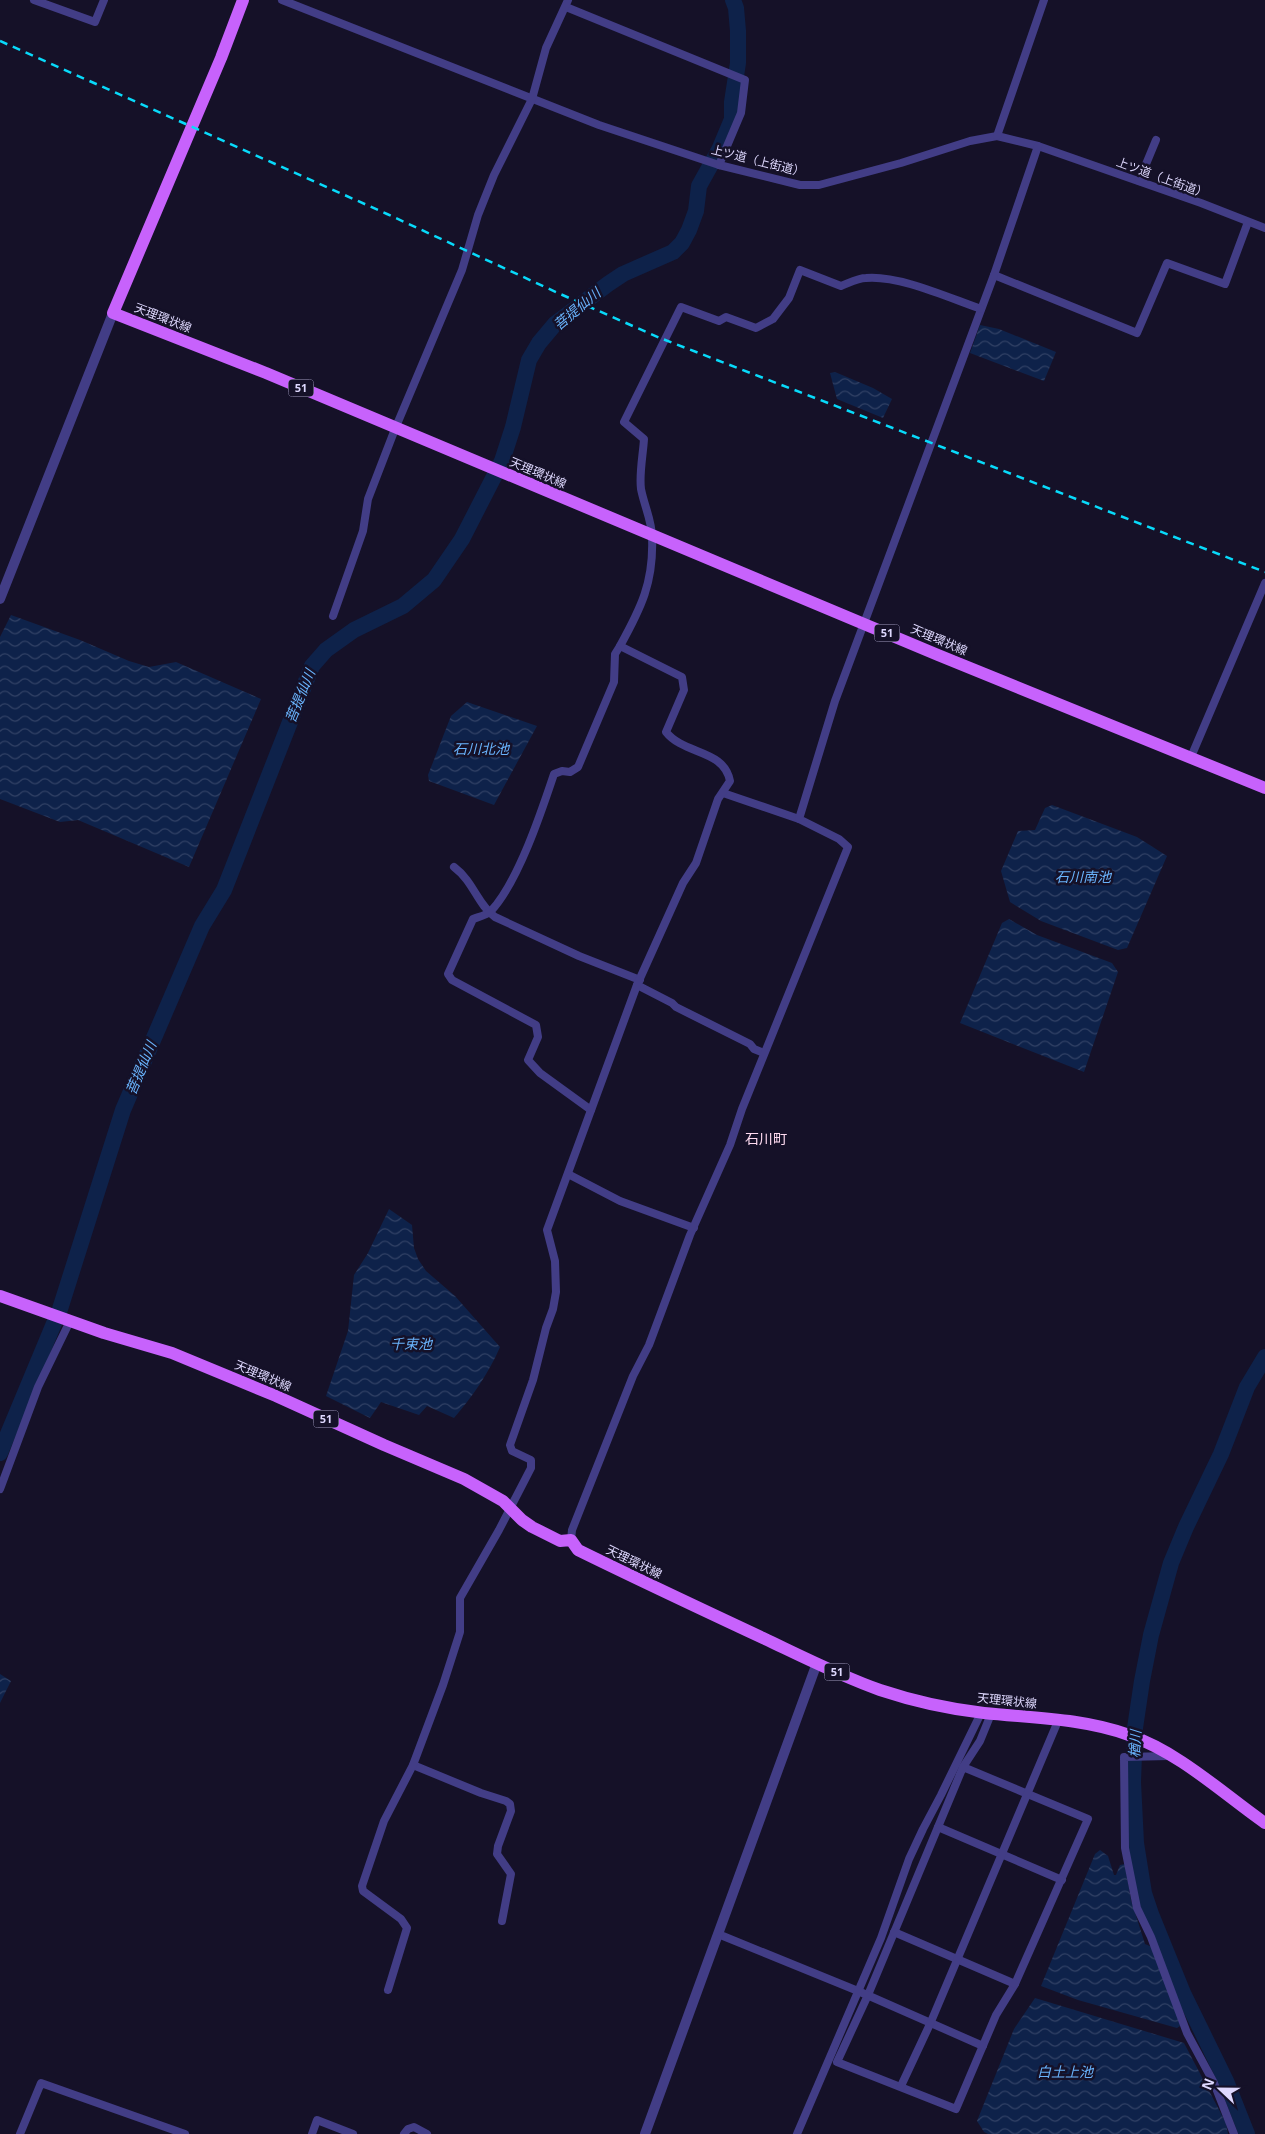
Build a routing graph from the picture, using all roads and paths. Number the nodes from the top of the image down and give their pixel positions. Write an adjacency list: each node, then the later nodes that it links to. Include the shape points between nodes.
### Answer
1 (34, 0): 2 (street, via 95,22)
2 (104, 0)
3 (243, 0): 17 (main road, 天理環状線, via 222,58)
4 (282, 0): 7 (street, 上ツ道（上街道）)
5 (1044, 0): 8 (street)
6 (567, 3): 7 (street, via 546,48); 11 (street, via 746,80 741,113)
7 (532, 99): 11 (street, 上ツ道（上街道）, via 599,126); 18 (street, via 494,175 462,270)
8 (997, 136): 10 (street, 上ツ道（上街道）); 11 (street, 上ツ道（上街道）, via 819,185 800,184)
9 (1156, 140): 12 (street)
10 (1038, 146): 12 (street, 上ツ道（上街道）); 15 (street)
11 (719, 165)
12 (1139, 181): 13 (street, 上ツ道（上街道）)
13 (1248, 222): 14 (street, 上ツ道（上街道）); 15 (street, via 1225,284 1166,263 1137,333)
14 (1265, 228)
15 (994, 274): 16 (street)
16 (981, 309): 19 (street, via 918,287 876,278 864,278 841,286 800,270 789,298 773,319 756,328 726,317 719,321 682,307 624,422 644,439 641,487); 23 (street)
17 (113, 313): 18 (main road, 天理環状線 / 51); 21 (street)
18 (395, 428): 19 (main road, 天理環状線 / 51); 22 (street, via 368,499 363,531)
19 (652, 536): 23 (main road, 天理環状線 / 51); 24 (street, via 652,567 646,593)
20 (1265, 583): 25 (street)
21 (0, 599)
22 (333, 616)
23 (864, 623): 25 (main road, 天理環状線 / 51); 28 (street, via 835,701)
24 (620, 646): 27 (street, via 682,677 684,690 666,732 673,741 724,766 730,781); 30 (street, via 616,654 614,682 578,766 570,772 554,774 522,856)
25 (1191, 757): 26 (main road, 天理環状線 / 51)
26 (1265, 788)
27 (723, 793): 28 (street); 31 (street, via 718,799 696,864 683,884)
28 (799, 819): 32 (street, via 848,847)
29 (454, 867): 30 (street, via 465,875)
30 (490, 913): 31 (street); 33 (street, via 473,919 448,974 452,980 536,1025 538,1037 528,1060 540,1073)
31 (639, 983): 32 (street, via 676,1007); 33 (street)
32 (764, 1053): 35 (street, via 730,1145)
33 (591, 1110): 34 (street)
34 (568, 1174): 35 (street, via 620,1201); 39 (street, via 546,1230 555,1261 554,1309 510,1445 512,1451 530,1460 531,1468)
35 (694, 1228): 40 (street, via 579,1512)
36 (0, 1296): 37 (main road, 天理環状線 / 51)
37 (69, 1321): 38 (street, via 38,1387); 39 (main road, 天理環状線 / 51, via 172,1353 276,1396 464,1479 503,1501)
38 (0, 1489)
39 (510, 1509): 40 (main road, 天理環状線 / 51, via 532,1527 560,1541); 45 (street, via 460,1598 460,1632)
40 (571, 1540): 41 (main road, 天理環状線 / 51, via 578,1550)
41 (817, 1663): 42 (main road, 天理環状線 / 51, via 878,1689); 54 (street)
42 (986, 1713): 43 (main road, 天理環状線 / 51); 46 (street, via 980,1741); 58 (street, via 919,1836)
43 (1058, 1721): 44 (main road, 天理環状線 / 51, via 1109,1728 1145,1741); 47 (street)
44 (1172, 1756): 48 (main road, 天理環状線 / 51); 71 (street, via 1124,1758 1125,1848 1137,1908 1187,2033 1214,2084)
45 (413, 1765): 52 (street, via 510,1804 511,1811 497,1854 511,1874); 57 (street, via 384,1821 362,1886 363,1891 401,1919 407,1928)
46 (963, 1767): 47 (street); 49 (street)
47 (1026, 1793): 50 (street); 51 (street, via 1088,1819)
48 (1265, 1823)
49 (938, 1828): 50 (street); 53 (street)
50 (1002, 1854): 51 (street); 55 (street)
51 (1062, 1880): 56 (street)
52 (502, 1921)
53 (894, 1932): 55 (street); 59 (street)
54 (718, 1934): 58 (street); 69 (street)
55 (957, 1958): 56 (street); 60 (street)
56 (1015, 1984): 61 (street, via 996,2015)
57 (388, 1990)
58 (858, 1991): 59 (street); 70 (street)
59 (868, 1995): 60 (street); 62 (street, via 837,2062)
60 (930, 2024): 61 (street); 62 (street)
61 (983, 2046): 62 (street, via 956,2109)
62 (901, 2086)
63 (20, 2134): 64 (street, via 41,2083)
64 (185, 2134)
65 (312, 2134): 66 (street, via 317,2120)
66 (353, 2134)
67 (404, 2134): 68 (street, via 414,2128)
68 (427, 2134)
69 (645, 2134)
70 (797, 2134)
71 (1234, 2134)

